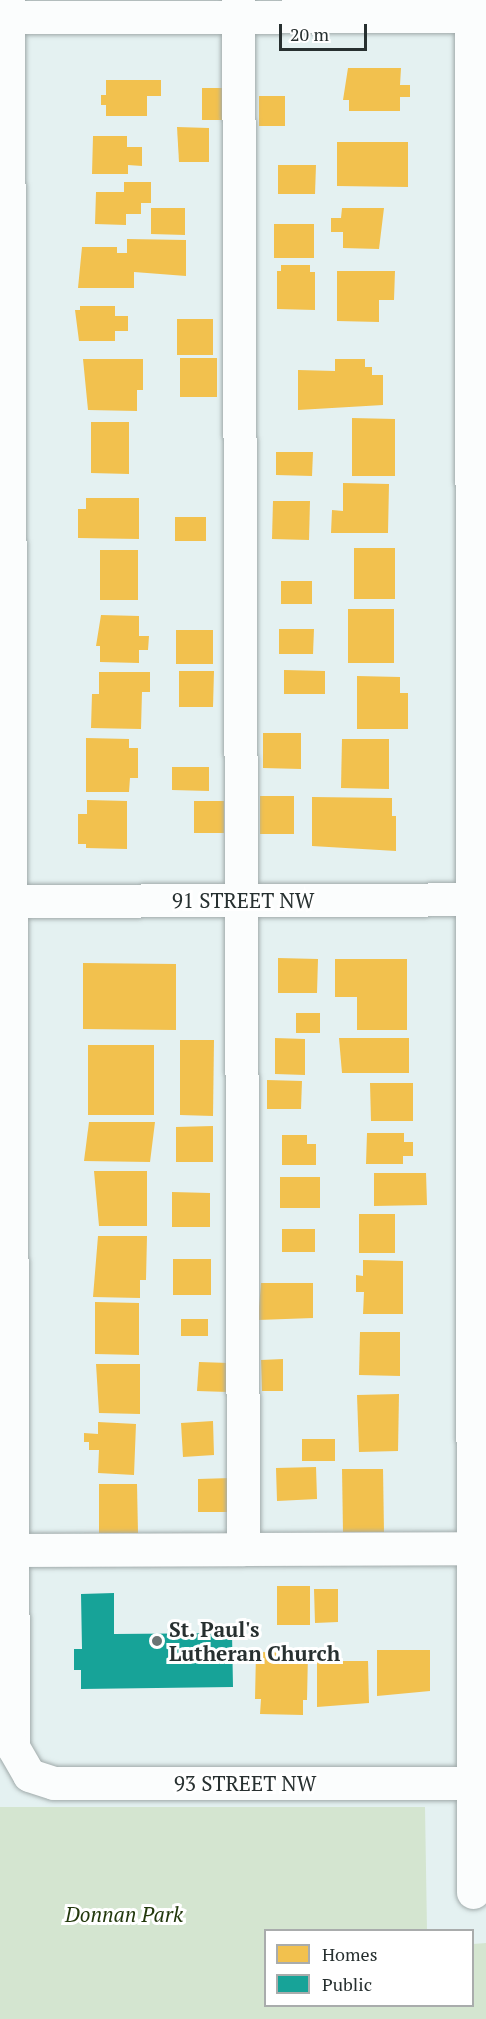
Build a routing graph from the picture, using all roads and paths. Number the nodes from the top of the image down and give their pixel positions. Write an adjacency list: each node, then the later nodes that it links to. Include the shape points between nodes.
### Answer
1 (238, 8): 2 (street); 3 (street); 5 (street)
2 (476, 10): 4 (street)
3 (6, 12): 6 (street)
4 (479, 899): 5 (street, 91 STREET NW); 7 (street)
5 (239, 900): 6 (street, 91 STREET NW); 8 (street)
6 (5, 901): 9 (street)
7 (473, 1548): 8 (street); 10 (street)
8 (243, 1549): 9 (street)
9 (12, 1550): 10 (street, 93 STREET NW, via 12,1736 22,1767 29,1775 54,1783)
10 (473, 1783): 11 (street)
11 (473, 1892)

